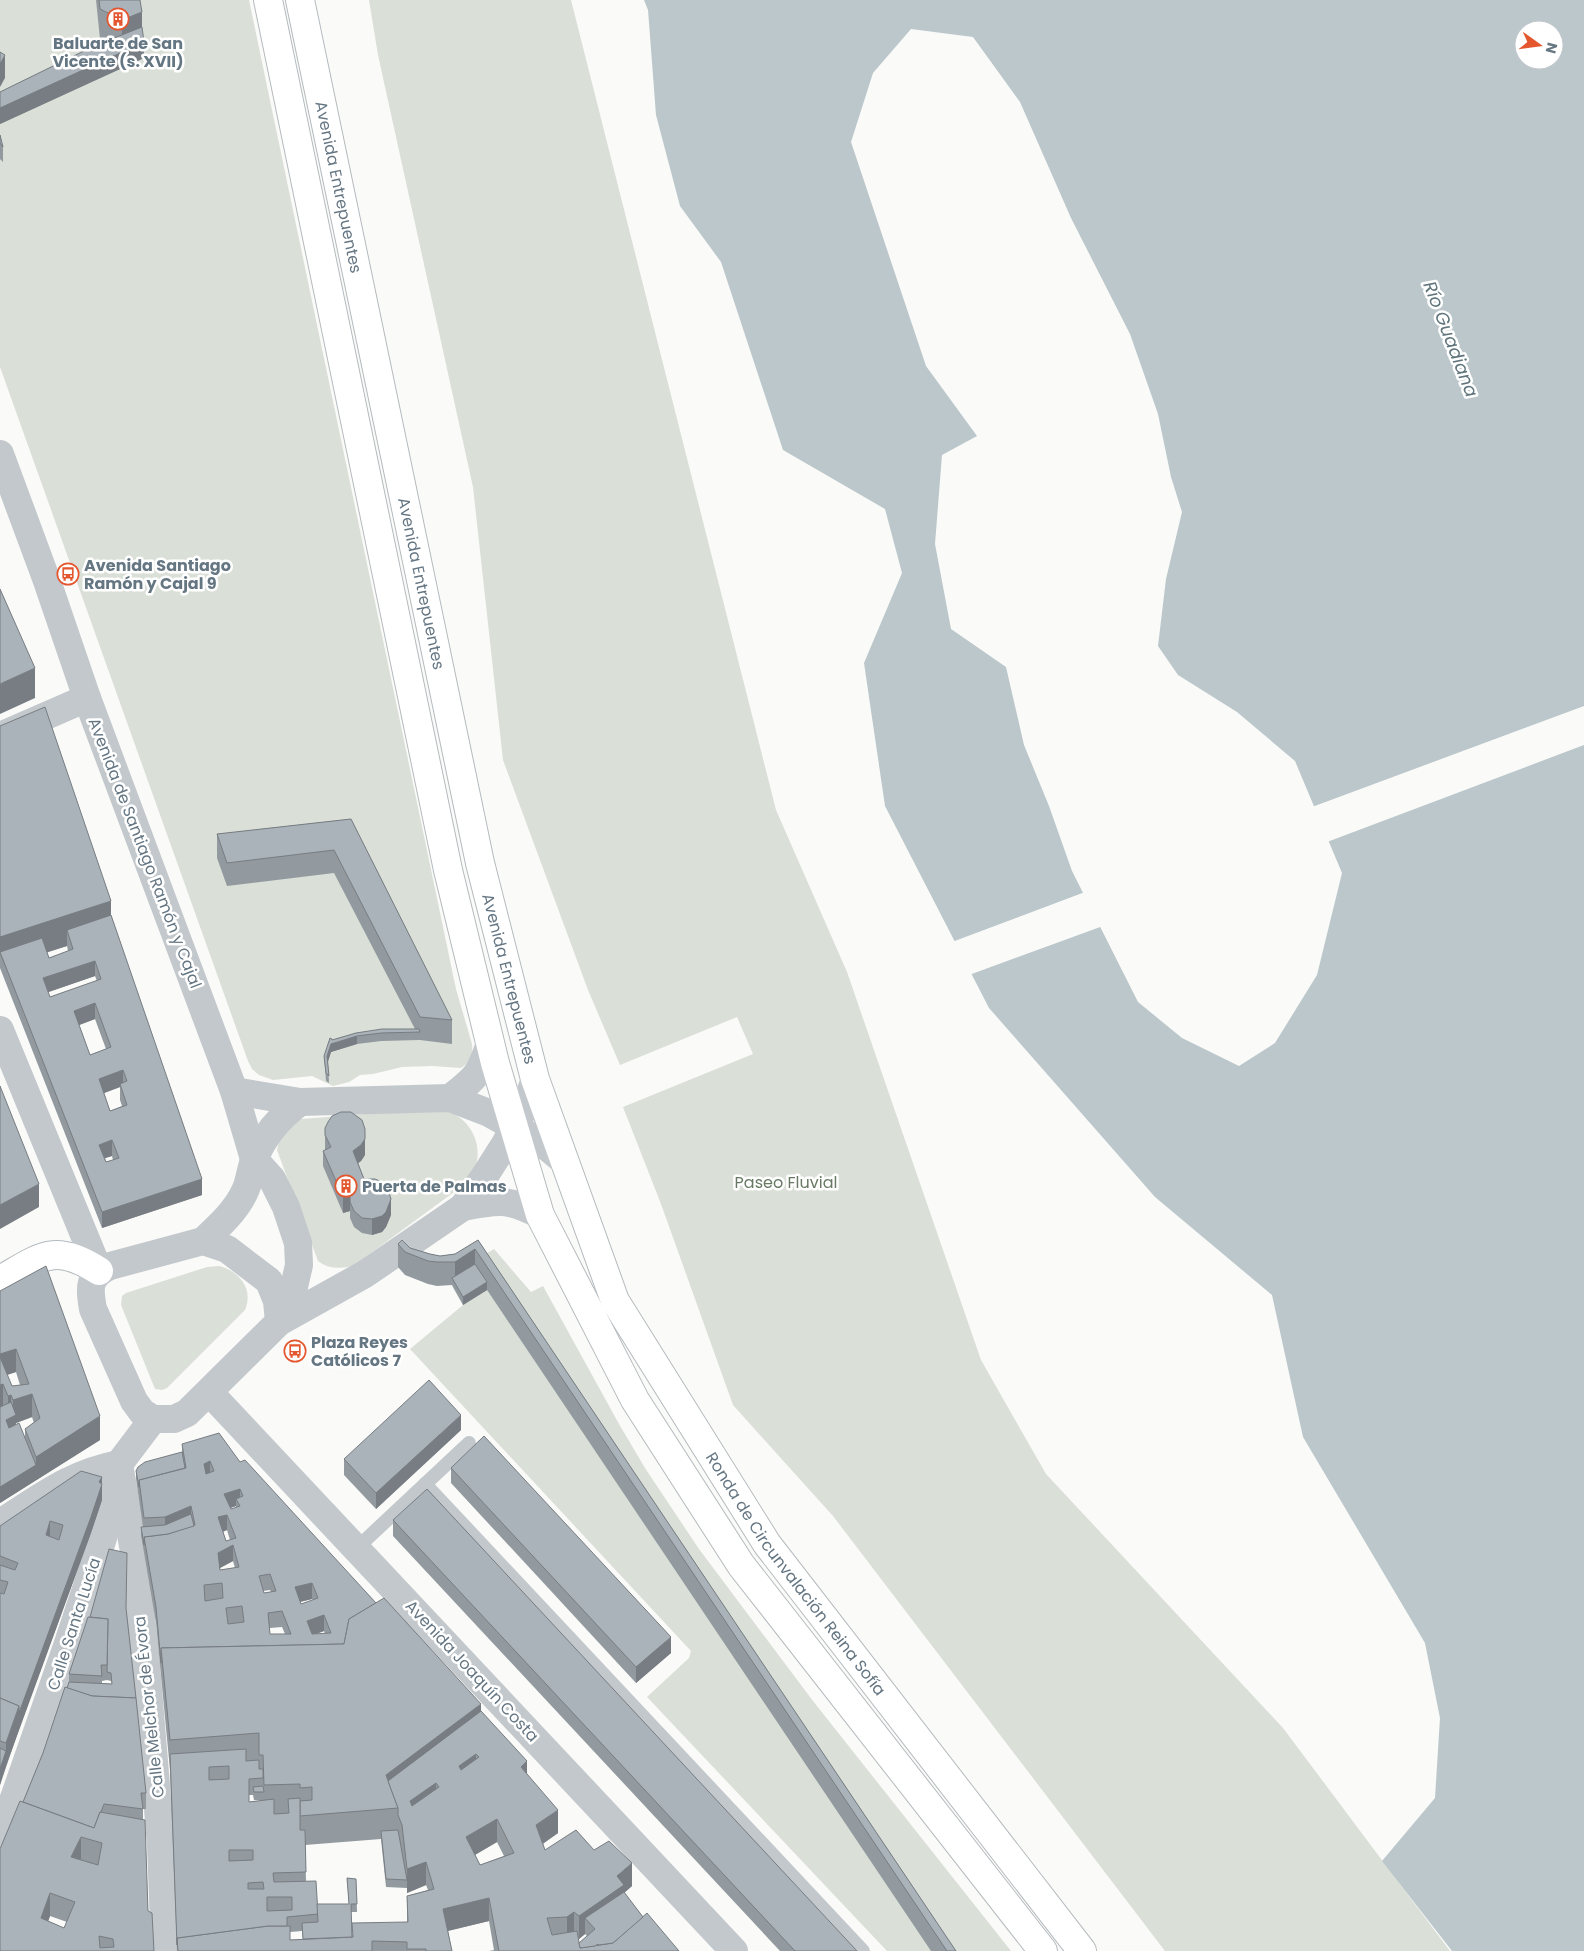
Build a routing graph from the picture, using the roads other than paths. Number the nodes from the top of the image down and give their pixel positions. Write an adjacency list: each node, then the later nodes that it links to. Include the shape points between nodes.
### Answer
1 (268, 0): 7 (main road, Avenida Entrepuentes, via 448,870)
2 (300, 0): 8 (main road, Avenida Entrepuentes, via 480,863)
3 (0, 454): 4 (street, Avenida de Santiago Ramón y Cajal)
4 (87, 698): 5 (street); 9 (street, Avenida de Santiago Ramón y Cajal)
5 (0, 736)
6 (0, 1030): 15 (street)
7 (490, 1043): 10 (street, via 473,1080); 12 (main road, Avenida Entrepuentes)
8 (536, 1079): 12 (street); 14 (main road, Avenida Entrepuentes)
9 (234, 1092): 11 (street); 13 (street, Avenida de Santiago Ramón y Cajal)
10 (450, 1098): 11 (street); 12 (street)
11 (300, 1102): 13 (street, via 278,1121)
12 (514, 1127): 14 (street, via 541,1142); 16 (street); 17 (main road, Ronda de Circunvalación Reina Sofía)
13 (254, 1159): 18 (street, via 245,1192); 22 (street, via 272,1179 298,1243 299,1265 294,1288)
14 (565, 1162): 37 (main road, Ronda de Circunvalación Reina Sofía, via 615,1301 767,1544)
15 (68, 1198): 19 (street, via 70,1217 67,1235 58,1248); 20 (street)
16 (463, 1207): 17 (street, via 492,1201 516,1203); 22 (street, via 365,1274)
17 (540, 1215): 36 (main road, Ronda de Circunvalación Reina Sofía, via 635,1400 741,1564)
18 (203, 1241): 20 (street); 22 (street, via 227,1249 269,1281 277,1301)
19 (42, 1256): 20 (main road, via 74,1258); 21 (main road)
20 (98, 1271): 24 (street, via 90,1295 93,1310 134,1401)
21 (0, 1280)
22 (279, 1322): 23 (street)
23 (209, 1392): 24 (street, via 187,1413 174,1419); 31 (street, Avenida Joaquín Costa)
24 (152, 1419): 26 (street, Calle Santa Lucía)
25 (469, 1443): 27 (lane)
26 (118, 1464): 28 (street, via 70,1478); 29 (street, Calle Santa Lucía, via 112,1504); 30 (street, Calle Melchor de Évora)
27 (425, 1484): 31 (lane); 35 (lane)
28 (0, 1523)
29 (102, 1538): 30 (lane, via 119,1530); 32 (street, Calle Santa Lucía)
30 (131, 1540): 33 (street, Calle Melchor de Évora, via 157,1779)
31 (357, 1548): 34 (street, Avenida Joaquín Costa)
32 (0, 1833)
33 (165, 1951)
34 (734, 1951)
35 (863, 1951)
36 (1043, 1951)
37 (1082, 1951)

